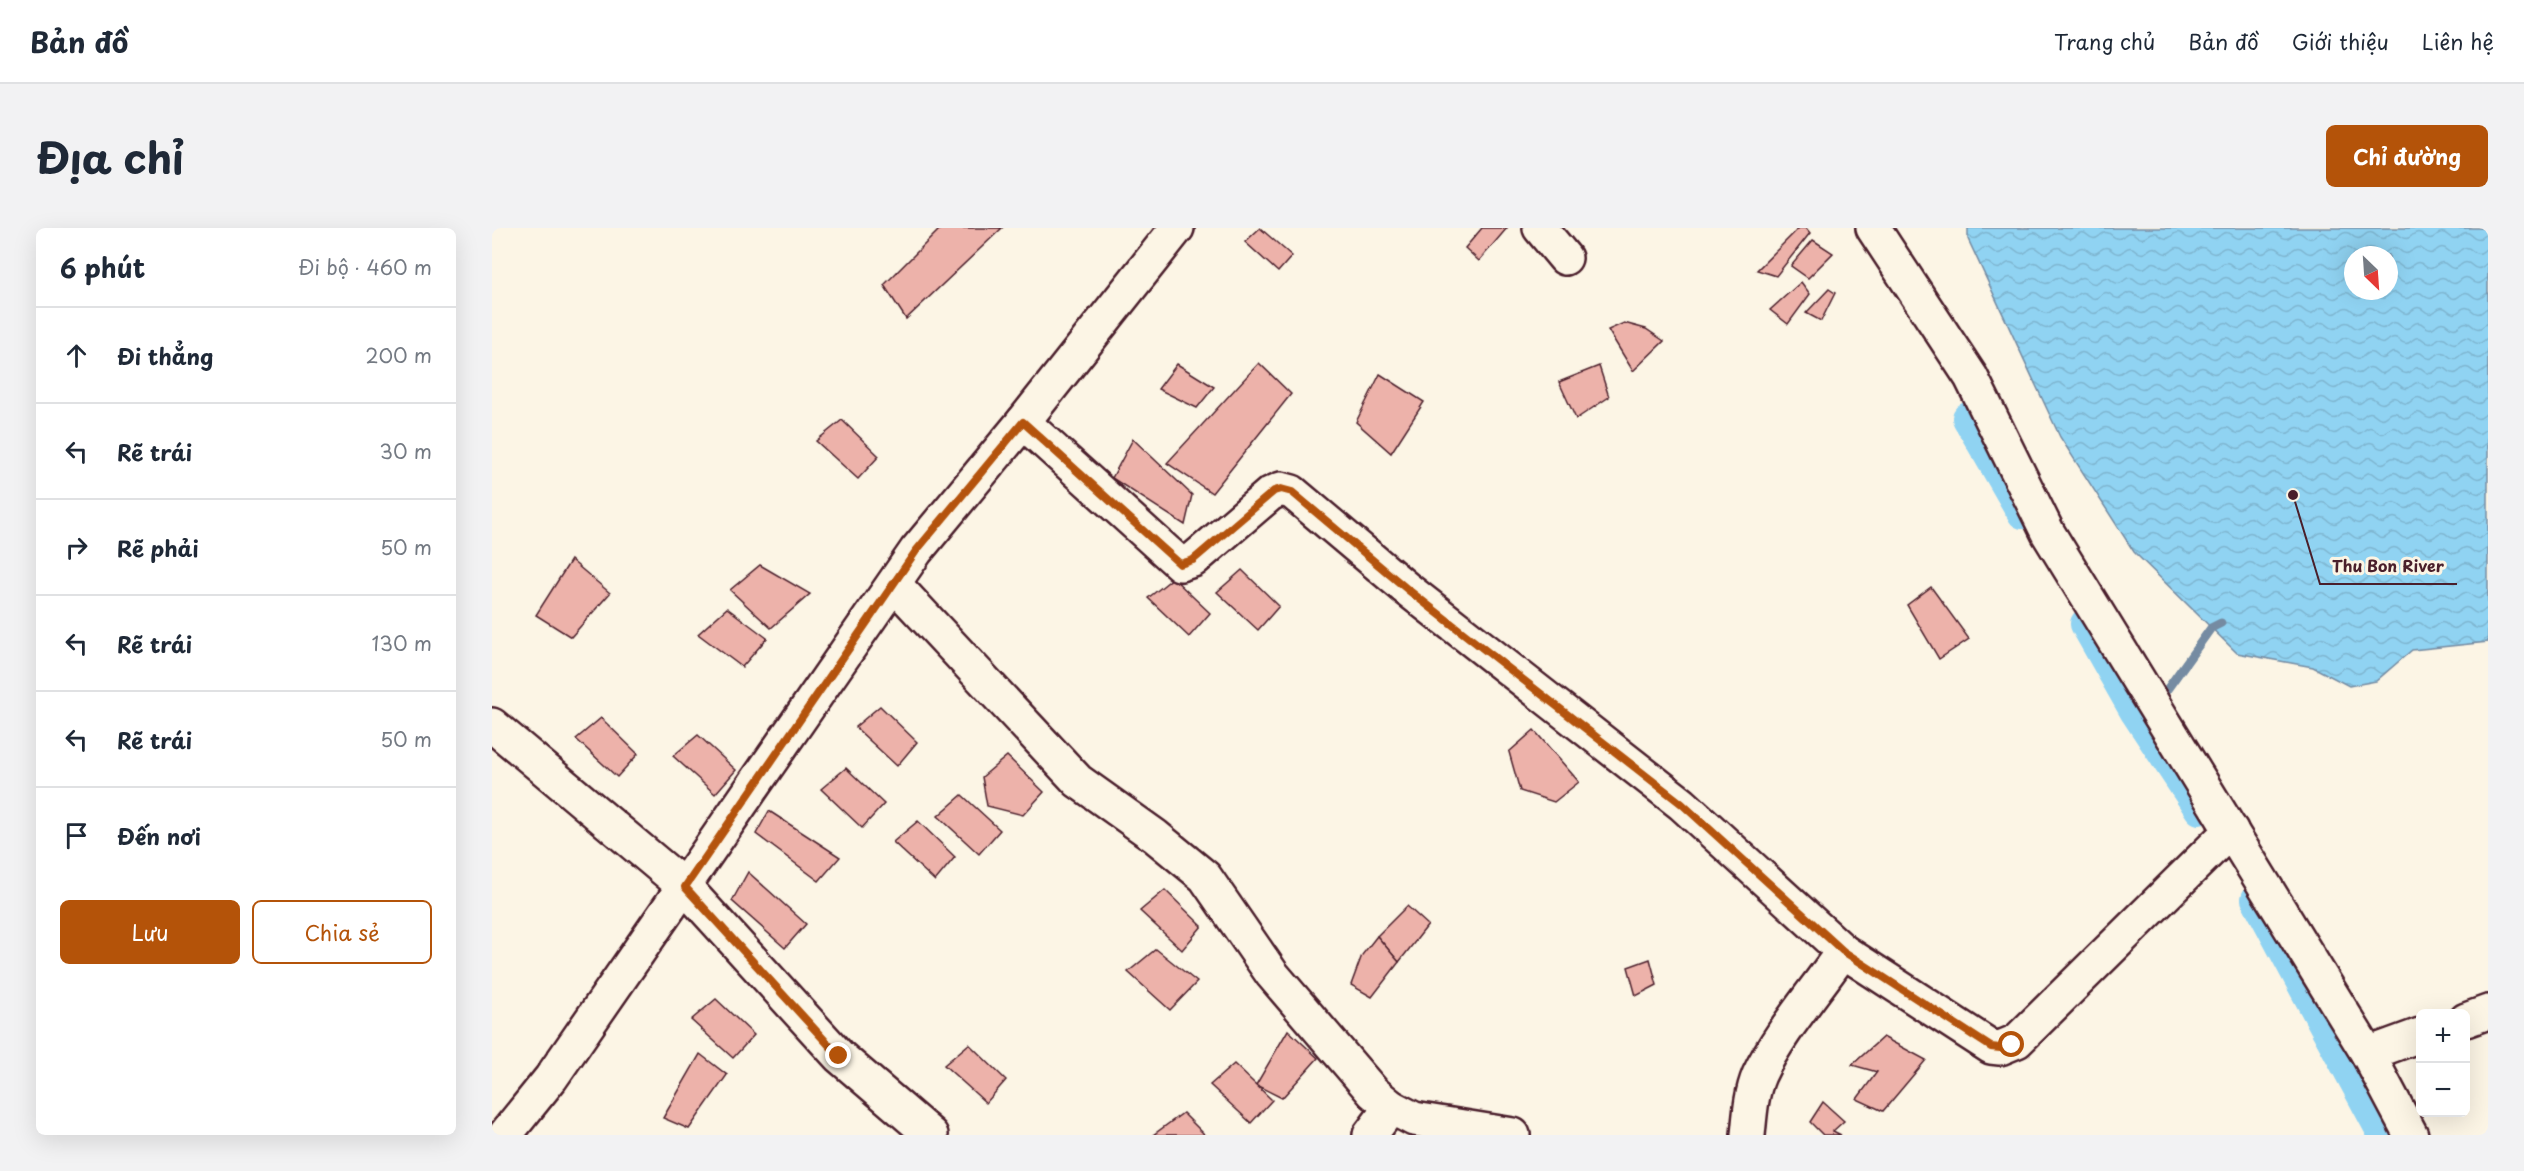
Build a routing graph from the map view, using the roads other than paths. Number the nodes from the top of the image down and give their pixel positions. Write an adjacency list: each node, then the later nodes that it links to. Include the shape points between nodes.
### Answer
1 (1177, 228): 5 (street)
2 (1540, 228): 4 (street)
3 (1873, 228): 8 (street, via 1971,377 2048,533)
4 (1565, 258)
5 (1023, 422): 6 (street, via 916,551); 10 (street, via 1180,564 1193,560 1274,491 1292,492 1407,589 1682,804)
6 (894, 584): 9 (street); 15 (street, via 1077,781 1205,877 1272,974)
7 (492, 724): 9 (street)
8 (2224, 837): 10 (street, via 2007,1047 1991,1047); 14 (street)
9 (685, 887): 16 (street, via 551,1078); 17 (street, via 839,1056)
10 (1843, 951): 20 (street, via 1760,1075)
11 (2488, 1012): 12 (street)
12 (2470, 1019)
13 (2416, 1037): 14 (street)
14 (2368, 1054): 21 (street)
15 (1390, 1107): 18 (street); 19 (street, via 1414,1119)
16 (505, 1135)
17 (931, 1135)
18 (1370, 1135)
19 (1513, 1135)
20 (1748, 1135)
21 (2411, 1135)

